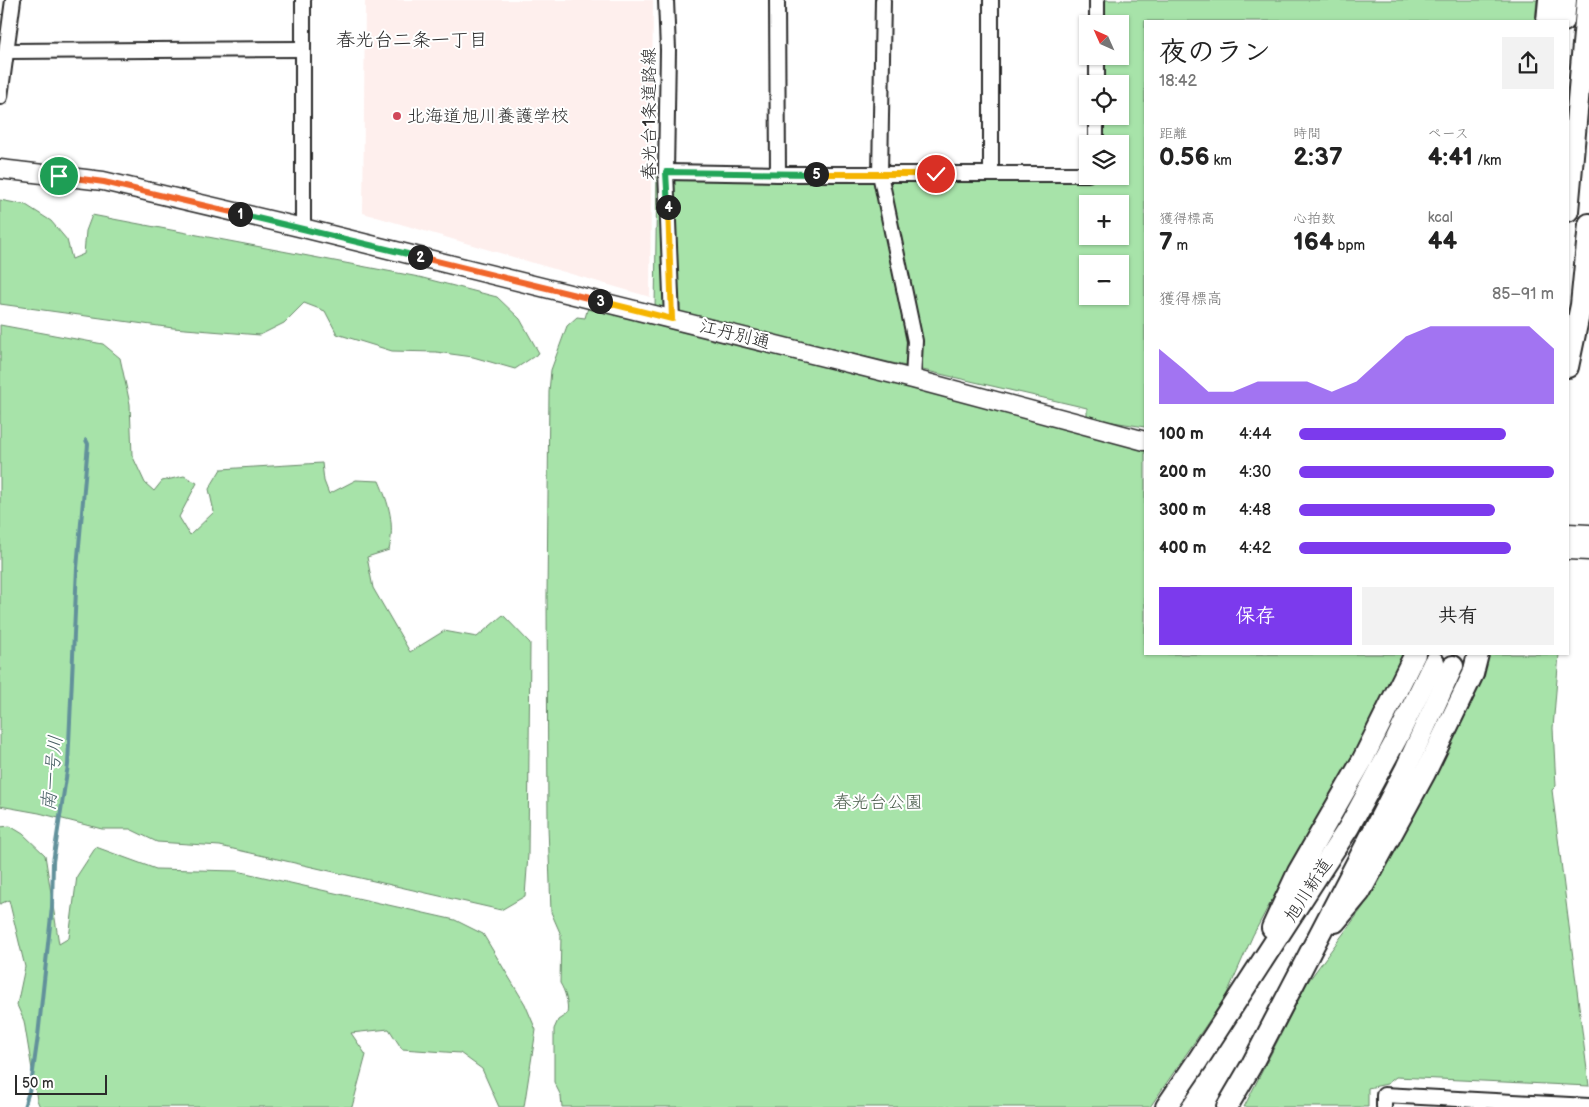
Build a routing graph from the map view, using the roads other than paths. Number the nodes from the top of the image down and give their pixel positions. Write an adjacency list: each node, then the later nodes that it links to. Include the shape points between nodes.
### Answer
1 (13, 0): 14 (street)
2 (303, 0): 15 (street)
3 (666, 0): 19 (street, 春光台1条道路線)
4 (777, 0): 20 (street)
5 (883, 0): 21 (street)
6 (991, 0): 22 (street)
7 (1097, 0): 11 (street)
8 (1549, 0): 12 (highway)
9 (1566, 0): 13 (highway)
10 (1587, 0): 24 (highway)
11 (1097, 15)
12 (1547, 20)
13 (1564, 20)
14 (5, 26): 16 (street)
15 (303, 49): 16 (street); 26 (street)
16 (6, 51): 17 (street)
17 (0, 97)
18 (0, 169): 26 (main road, 江丹別通, via 104,182)
19 (666, 172): 20 (street); 27 (street, 春光台1条道路線)
20 (778, 174): 21 (street)
21 (880, 174): 22 (street); 29 (street, via 915,341)
22 (991, 174): 23 (street)
23 (1079, 174)
24 (1569, 200)
25 (1589, 224): 28 (highway, via 1581,305)
26 (303, 228): 27 (main road, 江丹別通)
27 (672, 319): 29 (main road, 江丹別通)
28 (1569, 362)
29 (913, 379): 30 (main road, 江丹別通)
30 (1144, 441)
31 (1569, 533): 32 (main road)
32 (1589, 534)
33 (1569, 550): 34 (main road)
34 (1589, 551)
35 (1415, 655): 38 (highway, via 1362,761 1298,872)
36 (1478, 655): 37 (highway, via 1472,674 1425,773 1360,892)
37 (1308, 955): 38 (highway, 旭川新道, via 1406,768 1443,664 1396,740 1349,828); 43 (highway, 旭川新道)
38 (1255, 971): 42 (highway, 旭川新道)
39 (1384, 1101): 40 (street)
40 (1562, 1106): 41 (street)
41 (1589, 1106)
42 (1166, 1107)
43 (1228, 1107)

